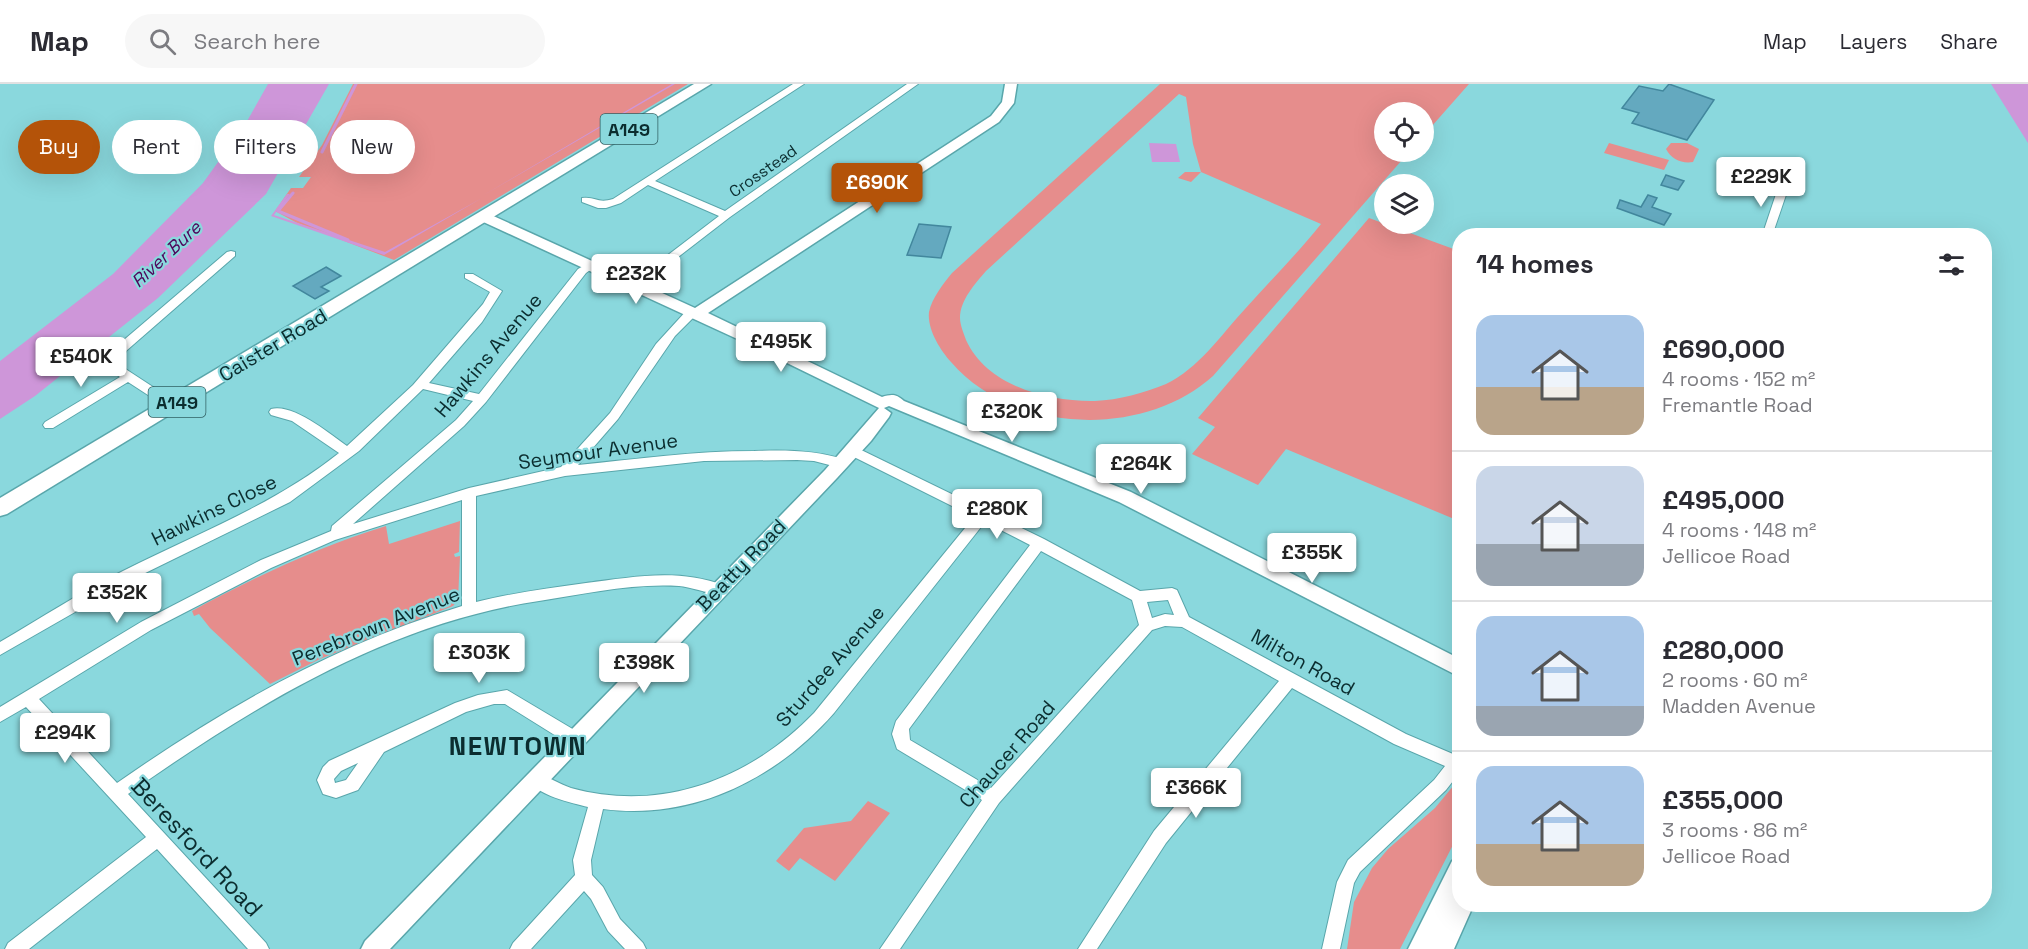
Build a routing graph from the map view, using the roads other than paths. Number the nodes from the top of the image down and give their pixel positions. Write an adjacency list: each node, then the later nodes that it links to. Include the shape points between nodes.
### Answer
1 (704, 84): 9 (main road, A149)
2 (799, 84): 5 (street)
3 (913, 84): 8 (street, Crosstead)
4 (1011, 84): 15 (street, via 1008,103 995,118)
5 (647, 181): 7 (street, via 610,205); 8 (street)
6 (1783, 188): 6 (street, via 1771,169 1773,164 1794,171); 10 (street)
7 (586, 200)
8 (726, 215): 14 (street, Crosstead)
9 (484, 217): 12 (street); 19 (main road, Caister Road / A149)
10 (1770, 228)
11 (231, 260): 16 (street, via 122,348 115,359 116,366)
12 (589, 266): 14 (street); 18 (street, Hawkins Avenue)
13 (469, 276): 17 (street, Hawkins Close, via 496,291)
14 (634, 286): 15 (street)
15 (694, 313): 20 (street); 25 (street, via 684,318 614,415)
16 (129, 377): 19 (street); 22 (street)
17 (422, 385): 18 (street); 23 (street, Hawkins Close)
18 (482, 399): 30 (street, Hawkins Avenue, via 434,448)
19 (172, 405): 27 (main road, Caister Road / A149)
20 (888, 409): 24 (street, Beatty Road); 28 (street)
21 (275, 412): 23 (street, via 296,418)
22 (49, 425)
23 (347, 452): 37 (street, Hawkins Close, via 285,498 126,576)
24 (847, 457): 25 (street, Seymour Avenue, via 704,456); 29 (street, Seymour Avenue); 32 (street, Beatty Road)
25 (565, 471): 26 (street, Seymour Avenue)
26 (469, 493): 30 (street, Seymour Avenue); 34 (street)
27 (0, 508)
28 (1150, 514): 38 (street); 39 (street)
29 (983, 516): 31 (street, Seymour Avenue); 50 (street, Sturdee Avenue, via 812,726 778,756 738,781 694,796 658,804)
30 (330, 536): 41 (street, via 165,615)
31 (1039, 543): 33 (street, Seymour Avenue); 49 (street, via 902,726 900,734 903,744)
32 (718, 589): 34 (street, Perebrown Avenue, via 698,582 630,583 513,599); 43 (street, Beatty Road)
33 (1138, 597): 35 (street, via 1172,594); 36 (street)
34 (469, 610): 48 (street, Perebrown Avenue, via 379,643 279,689 216,725)
35 (1185, 621): 36 (street, via 1165,620); 40 (street, Milton Road)
36 (1147, 626): 49 (street, Chaucer Road)
37 (0, 649)
38 (1452, 665)
39 (1452, 679)
40 (1289, 680): 45 (street, Milton Road); 61 (street, via 1160,837)
41 (27, 698): 42 (street); 48 (street, Beresford Road)
42 (0, 715)
43 (575, 739): 44 (street, via 507,697 497,695 442,715); 47 (street, Beatty Road)
44 (378, 748)
45 (1452, 761)
46 (1452, 771): 62 (street, via 1354,866 1346,882)
47 (537, 780): 50 (street, Sturdee Avenue, via 565,794); 57 (street, Beatty Road)
48 (114, 794): 51 (street, Beresford Road)
49 (993, 798): 60 (street, Chaucer Road)
50 (597, 802): 52 (street, via 582,860)
51 (157, 839): 55 (street); 56 (street, Beresford Road)
52 (584, 878): 58 (street); 59 (street, via 614,925)
53 (1452, 885): 63 (street)
54 (1459, 912): 64 (street)
55 (14, 949)
56 (260, 949)
57 (373, 949)
58 (519, 949)
59 (637, 949)
60 (889, 949)
61 (1087, 949)
62 (1331, 949)
63 (1420, 949)
64 (1441, 949)

